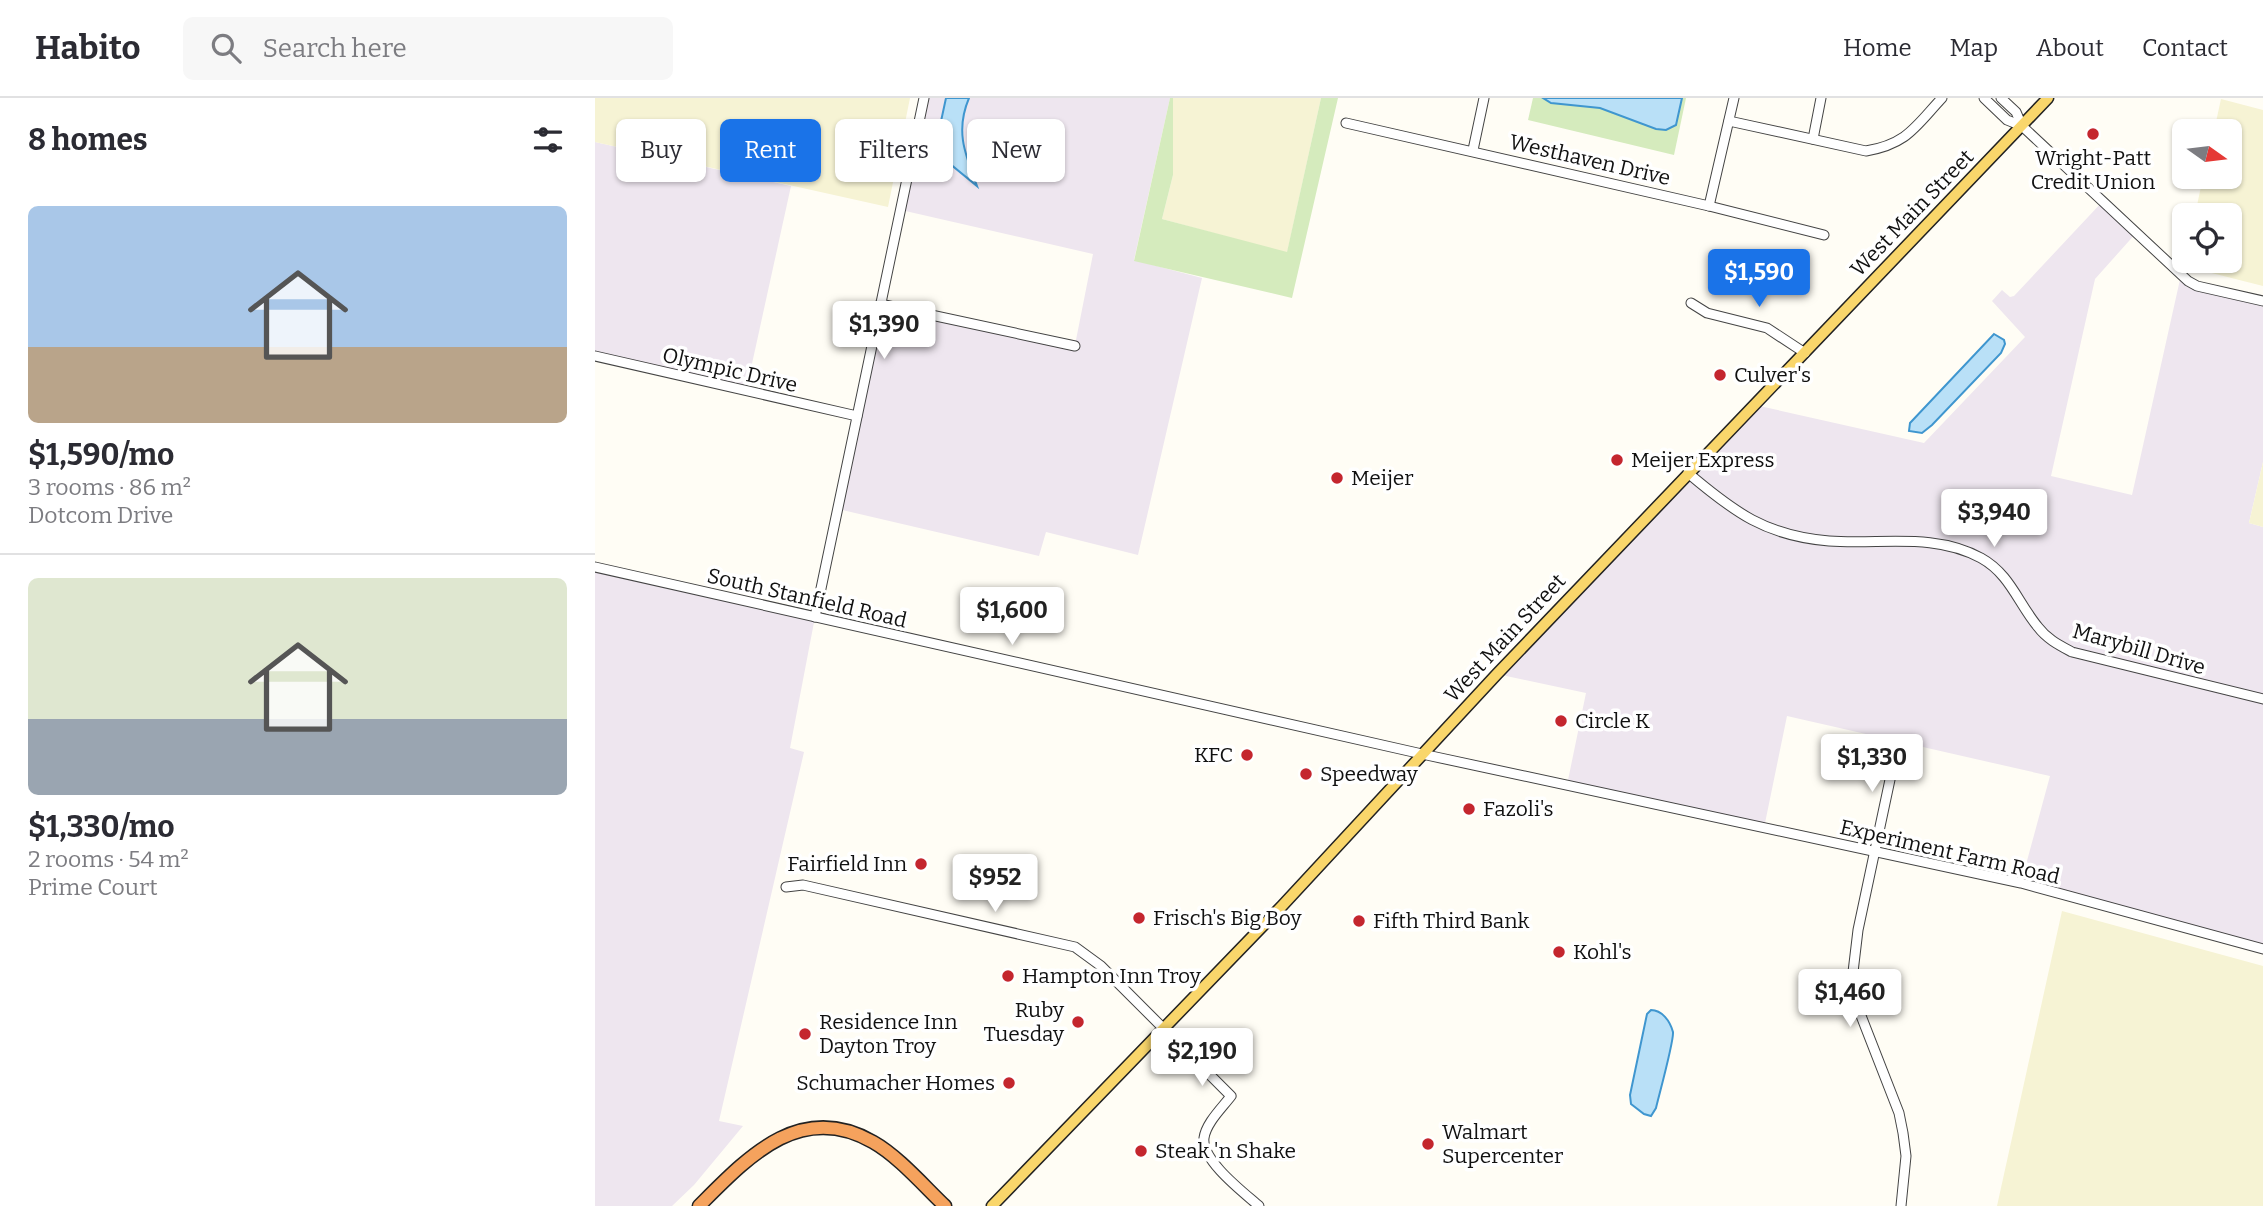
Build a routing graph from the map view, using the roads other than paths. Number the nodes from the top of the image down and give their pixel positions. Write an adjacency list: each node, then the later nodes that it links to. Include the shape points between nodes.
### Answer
1 (925, 98): 18 (street)
2 (1484, 98): 13 (street)
3 (1734, 98): 9 (street)
4 (1821, 98): 12 (street)
5 (1942, 98): 12 (street, via 1905,138 1888,147 1866,150)
6 (1984, 98): 11 (street, via 2007,120)
7 (2001, 98): 11 (street)
8 (2048, 98): 11 (main road, West Main Street)
9 (1729, 121): 12 (street); 14 (street)
10 (1346, 122): 13 (street, Westhaven Drive)
11 (2022, 125): 16 (street, via 2188,281); 20 (main road, West Main Street)
12 (1812, 139)
13 (1473, 150): 14 (street, Westhaven Drive)
14 (1709, 206): 15 (street, Westhaven Drive)
15 (1824, 235)
16 (2263, 301)
17 (1691, 303): 20 (street, via 1707,313 1767,328)
18 (880, 304): 19 (street); 22 (street)
19 (1075, 345)
20 (1805, 354): 23 (main road, West Main Street)
21 (595, 356): 22 (street, Olympic Drive)
22 (857, 416): 25 (street)
23 (1688, 472): 26 (street, Marybill Drive, via 1725,504 1768,528 1830,541 1927,542 1980,557 2012,585 2045,634 2072,652); 28 (main road, West Main Street)
24 (595, 567): 25 (street, South Stanfield Road)
25 (815, 617): 28 (street, South Stanfield Road)
26 (2263, 699)
27 (1898, 742): 29 (street)
28 (1422, 754): 29 (street, Experiment Farm Road); 32 (main road, West Main Street)
29 (1874, 853): 31 (street, Experiment Farm Road, via 2021,883); 37 (street, via 1854,953 1854,978 1858,1008 1899,1113 1906,1166)
30 (786, 887): 32 (street, via 803,885 1075,947 1101,966)
31 (2263, 949)
32 (1164, 1029): 35 (main road, West Main Street); 36 (street, via 1231,1096 1207,1129 1204,1145 1213,1163)
33 (699, 1206): 34 (highway, via 746,1159 768,1144 800,1130 816,1129 854,1133 874,1143)
34 (945, 1206)
35 (992, 1206)
36 (1259, 1206)
37 (1901, 1206)

